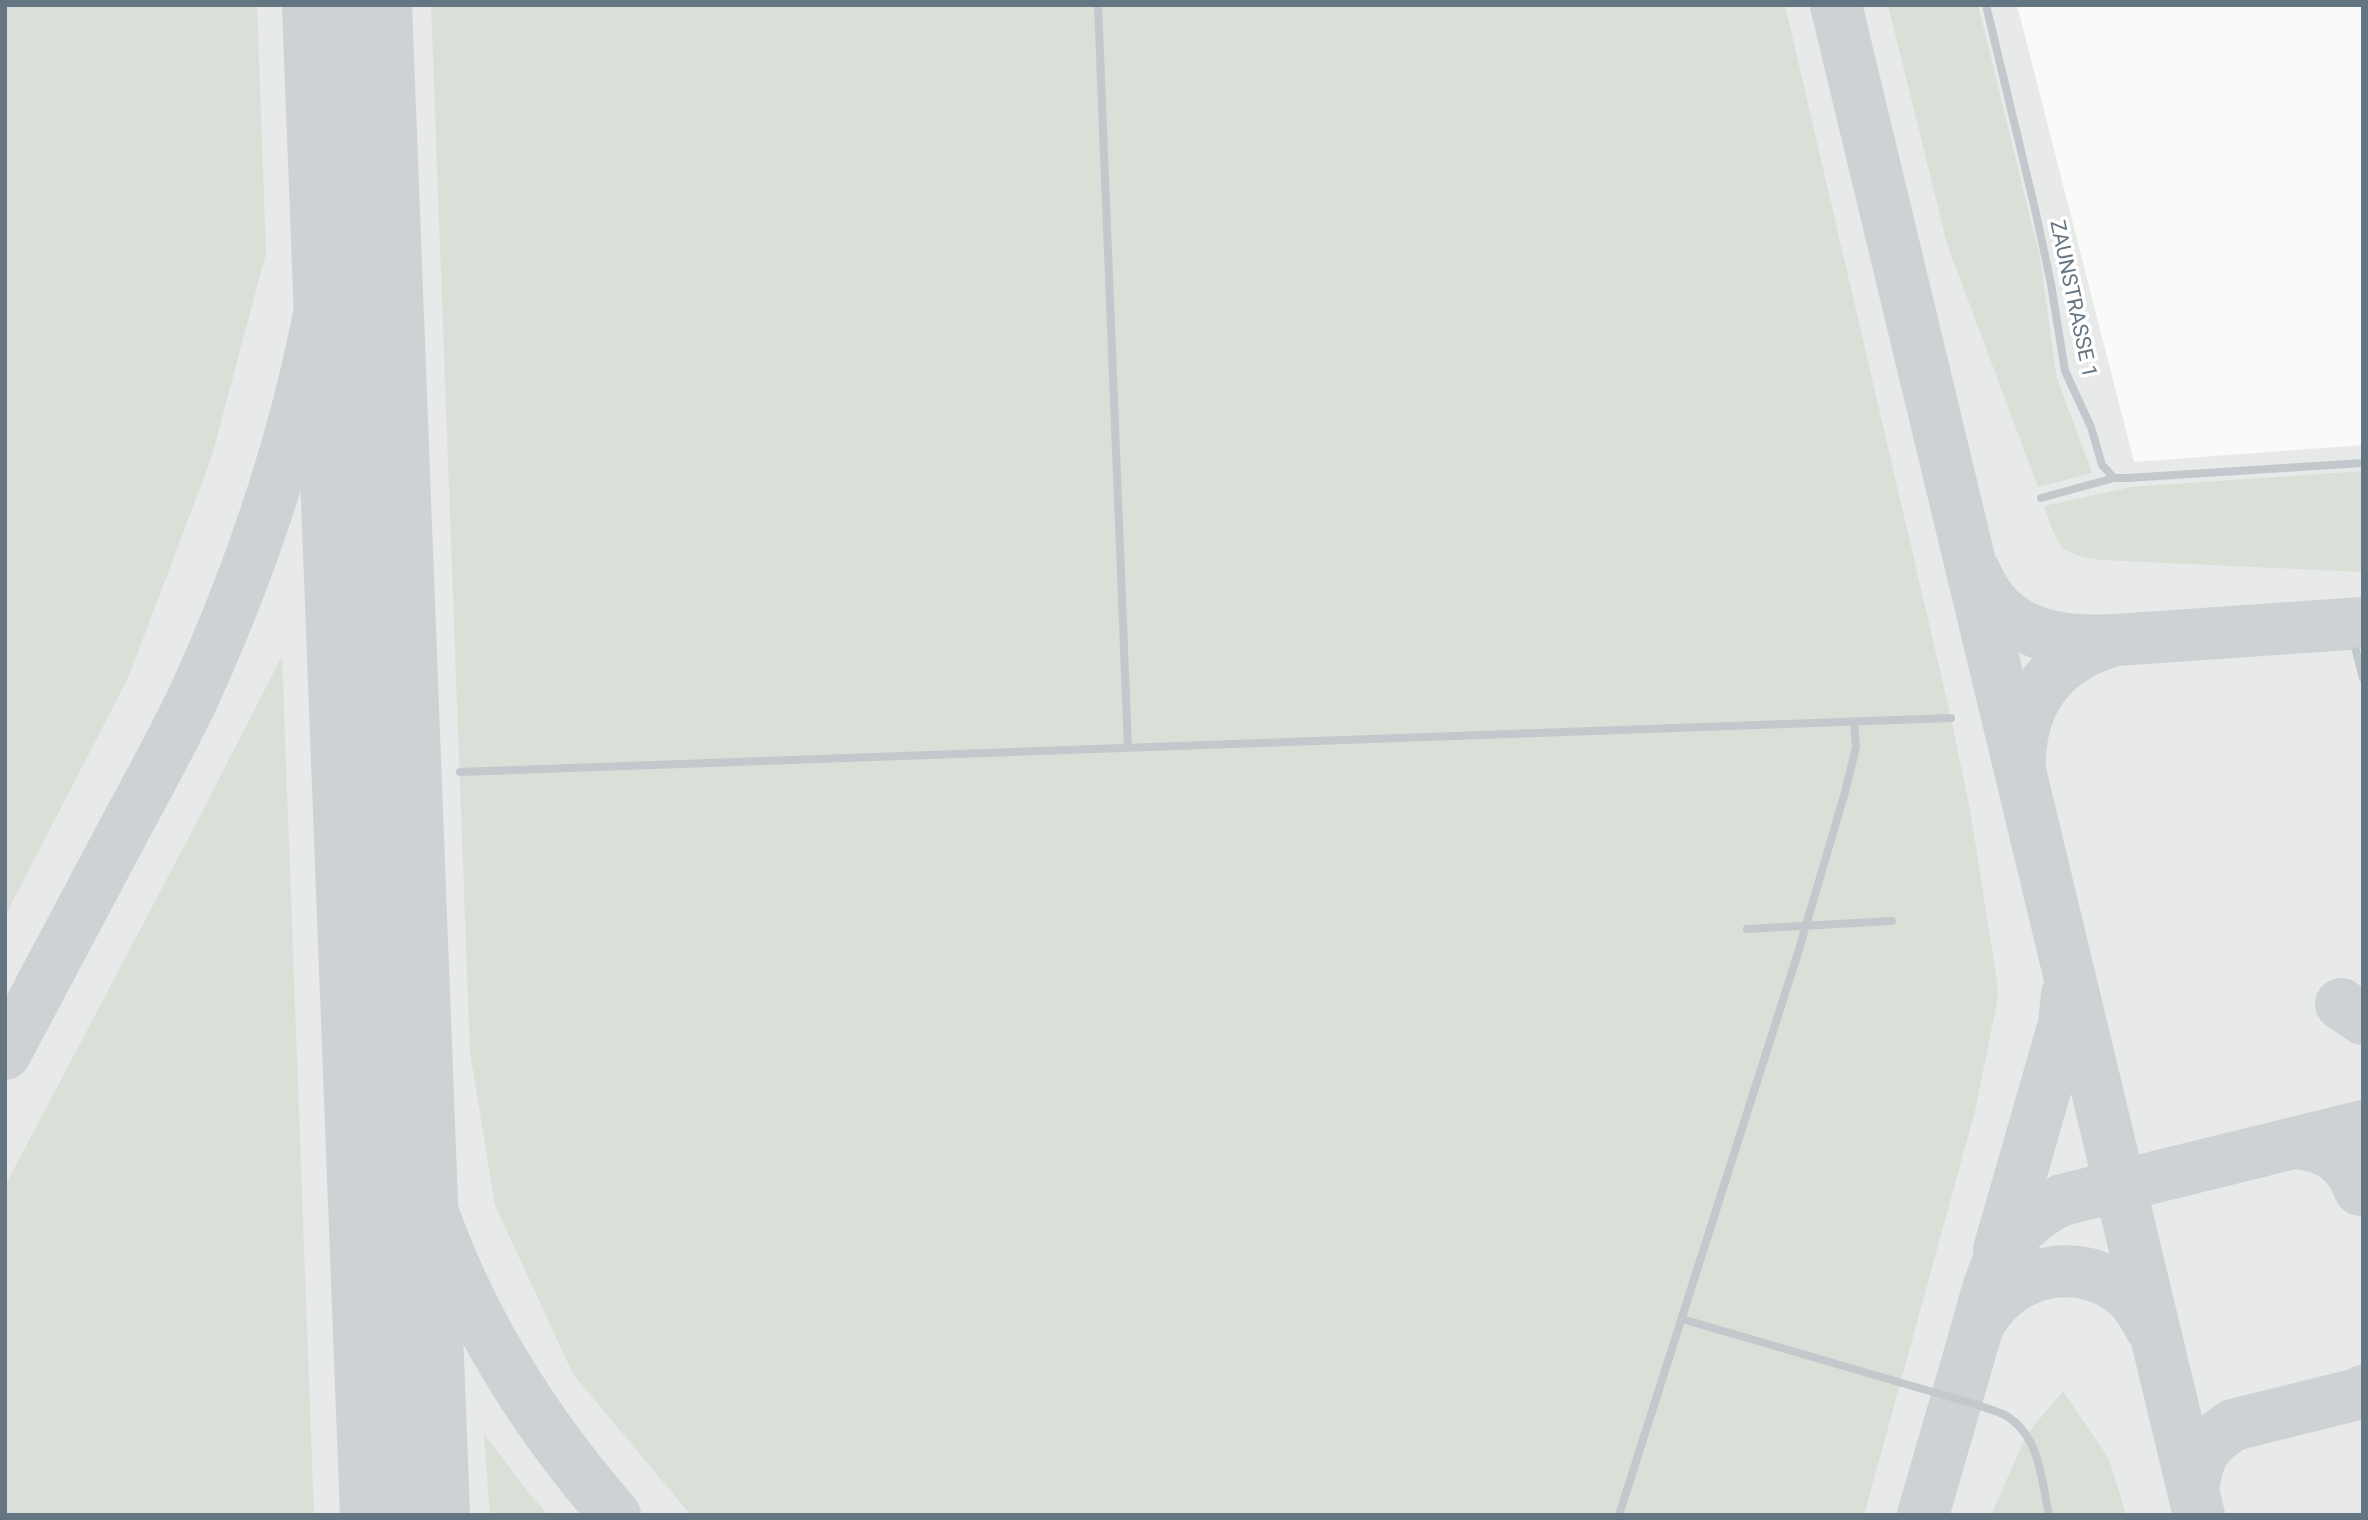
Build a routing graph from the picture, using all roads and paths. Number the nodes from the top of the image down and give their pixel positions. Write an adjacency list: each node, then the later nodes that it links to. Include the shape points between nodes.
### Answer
1 (1098, 5): 10 (lane)
2 (1986, 5): 4 (lane, ZAUNSTRASSE 1, via 2035,209 2065,371 2091,427 2102,465)
3 (2363, 463): 4 (lane)
4 (2114, 478): 5 (lane)
5 (2041, 498)
6 (2356, 651): 7 (lane)
7 (2363, 678)
8 (1951, 718): 9 (lane)
9 (1854, 722): 10 (lane); 13 (lane, via 1856,747)
10 (1128, 747): 11 (lane)
11 (460, 772)
12 (1892, 921): 13 (lane)
13 (1806, 926): 14 (lane); 15 (lane)
14 (1747, 929)
15 (1682, 1319): 16 (lane); 17 (lane, via 2010,1417 2027,1434)
16 (1619, 1515)
17 (2049, 1515)

